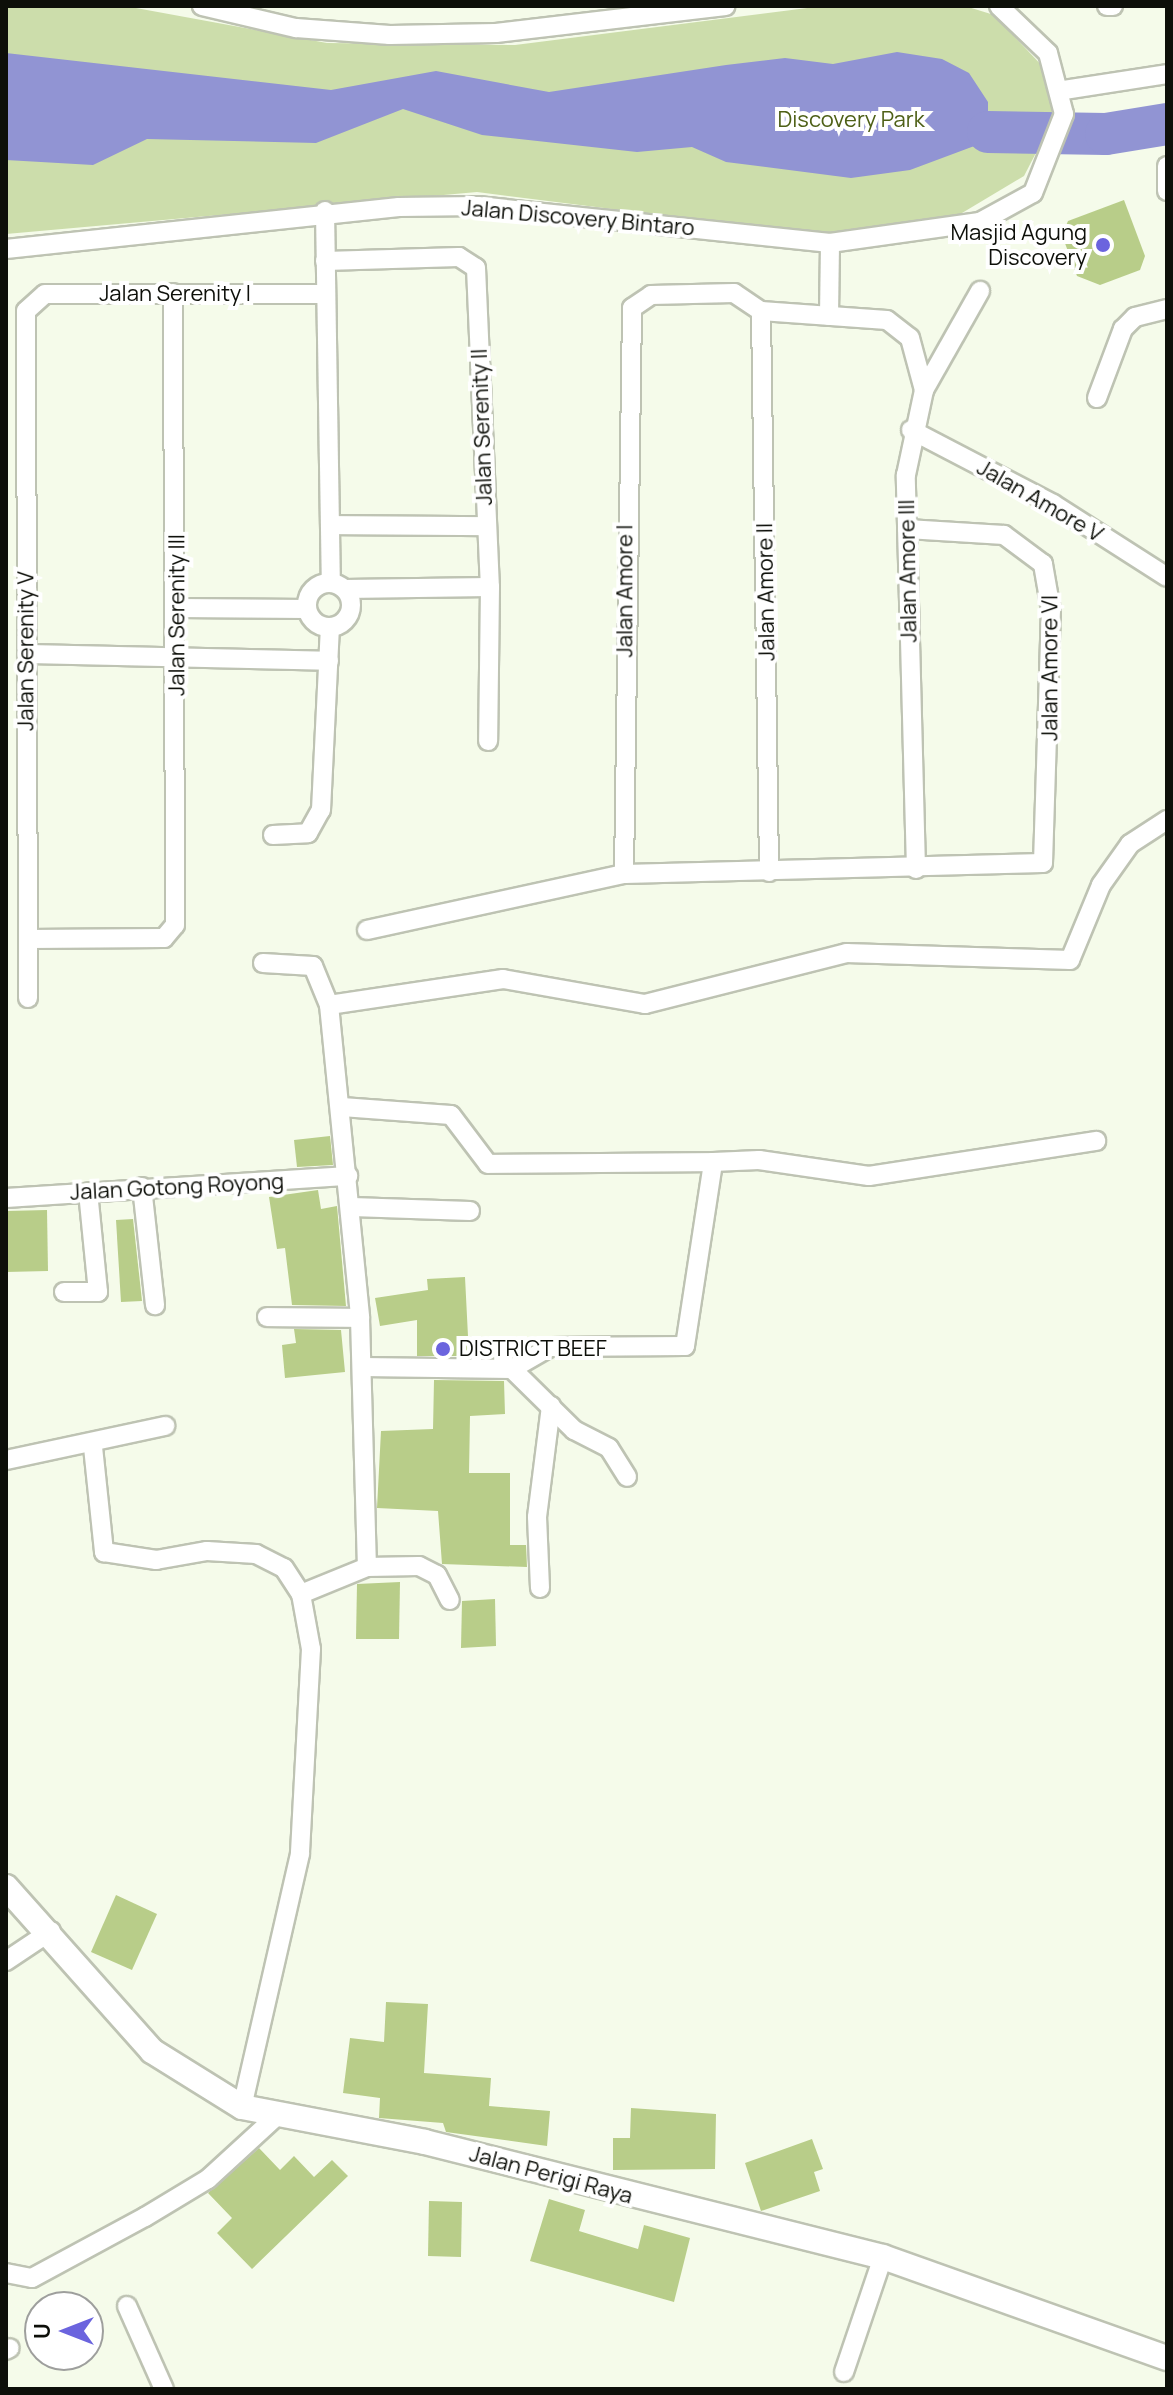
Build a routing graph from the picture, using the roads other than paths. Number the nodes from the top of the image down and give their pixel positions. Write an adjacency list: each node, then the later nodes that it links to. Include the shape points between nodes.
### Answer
1 (202, 6): 2 (street, via 296,28 390,35 496,33)
2 (725, 6)
3 (999, 6): 5 (street, Jalan Discovery Bintaro, via 1048,53)
4 (1167, 74): 5 (street)
5 (1064, 90): 9 (street, Jalan Discovery Bintaro, via 1064,114 1033,193 980,222)
6 (1166, 167): 7 (street)
7 (1167, 191)
8 (325, 211): 9 (street, Jalan Discovery Bintaro, via 478,206); 10 (street, Jalan Discovery Bintaro); 11 (street)
9 (830, 243): 18 (street)
10 (6, 249)
11 (325, 261): 14 (street); 23 (street, Jalan Serenity II, via 459,257 476,268)
12 (980, 291): 19 (street, Jalan Amore III)
13 (173, 293): 14 (street, Jalan Serenity I); 15 (street, Jalan Serenity I, via 45,294); 28 (street, Jalan Serenity III)
14 (325, 294): 22 (street)
15 (29, 305): 31 (street, Jalan Serenity V)
16 (1167, 309): 20 (street, via 1135,317 1123,329)
17 (761, 311): 18 (street); 38 (street, Jalan Amore II); 39 (street, Jalan Amore I, via 734,293 651,295 632,308)
18 (829, 316): 19 (street, via 869,316 903,327)
19 (924, 390): 21 (street, Jalan Amore III)
20 (1097, 398)
21 (911, 430): 24 (street, Jalan Amore III); 25 (street, Jalan Amore V, via 1053,504)
22 (330, 525): 23 (street); 26 (street)
23 (486, 526): 27 (street, Jalan Serenity II)
24 (907, 529): 37 (street, Jalan Amore III); 37 (street, Jalan Amore VI, via 1004,535 1043,564 1051,610 1048,856 1035,866)
25 (1167, 577)
26 (338, 585): 27 (street); 29 (street, via 315,587); 30 (street, via 350,613)
27 (490, 587): 34 (street, Jalan Serenity II)
28 (178, 608): 29 (street); 32 (street, Jalan Serenity III)
29 (307, 609): 30 (street)
30 (330, 628): 33 (street)
31 (27, 654): 32 (street); 41 (street, Jalan Serenity V)
32 (178, 659): 33 (street); 41 (street, Jalan Serenity III, via 172,936)
33 (329, 661): 36 (street, via 321,810 308,833)
34 (488, 741)
35 (1167, 820): 44 (street, via 1130,844 1115,864 1070,960 847,953 645,1004 503,979)
36 (273, 835)
37 (916, 869): 38 (street)
38 (769, 872): 39 (street)
39 (624, 874): 40 (street)
40 (367, 930)
41 (29, 939): 43 (street, Jalan Serenity V)
42 (263, 963): 44 (street, via 313,966)
43 (28, 998)
44 (329, 1005): 45 (street)
45 (342, 1107): 47 (street, via 451,1115 488,1164); 48 (street)
46 (1096, 1141): 47 (street, via 869,1176 759,1160)
47 (713, 1162): 59 (street, via 685,1346 550,1347)
48 (348, 1176): 49 (street, Jalan Gotong Royong); 52 (street)
49 (142, 1187): 50 (street, Jalan Gotong Royong); 55 (street)
50 (88, 1192): 51 (street, Jalan Gotong Royong); 54 (street, via 98,1292)
51 (6, 1198)
52 (352, 1207): 53 (street); 57 (street)
53 (470, 1211)
54 (64, 1292)
55 (155, 1305)
56 (267, 1317): 57 (street)
57 (360, 1318): 58 (street)
58 (363, 1367): 59 (street); 65 (street)
59 (512, 1369): 60 (street)
60 (551, 1406): 64 (street, via 574,1430 609,1448); 66 (street, via 537,1517)
61 (165, 1426): 62 (street)
62 (93, 1447): 63 (street); 67 (street, via 104,1552 156,1560 207,1551 256,1554 284,1568)
63 (6, 1460)
64 (627, 1477)
65 (367, 1567): 67 (street); 68 (street, via 419,1566 437,1575)
66 (540, 1588)
67 (301, 1594): 72 (street, via 311,1649 300,1854)
68 (450, 1600)
69 (6, 1887): 70 (street, Jalan Perigi Raya)
70 (51, 1931): 71 (street); 72 (street, Jalan Perigi Raya, via 152,2051)
71 (6, 1961)
72 (242, 2107): 73 (street, Jalan Perigi Raya)
73 (279, 2114): 74 (street, Jalan Perigi Raya, via 425,2142); 75 (street, via 208,2179 145,2217 32,2278)
74 (883, 2257): 77 (street, Jalan Perigi Raya); 78 (street)
75 (6, 2273)
76 (127, 2306): 79 (street)
77 (1167, 2358)
78 (844, 2372)
79 (164, 2389)

